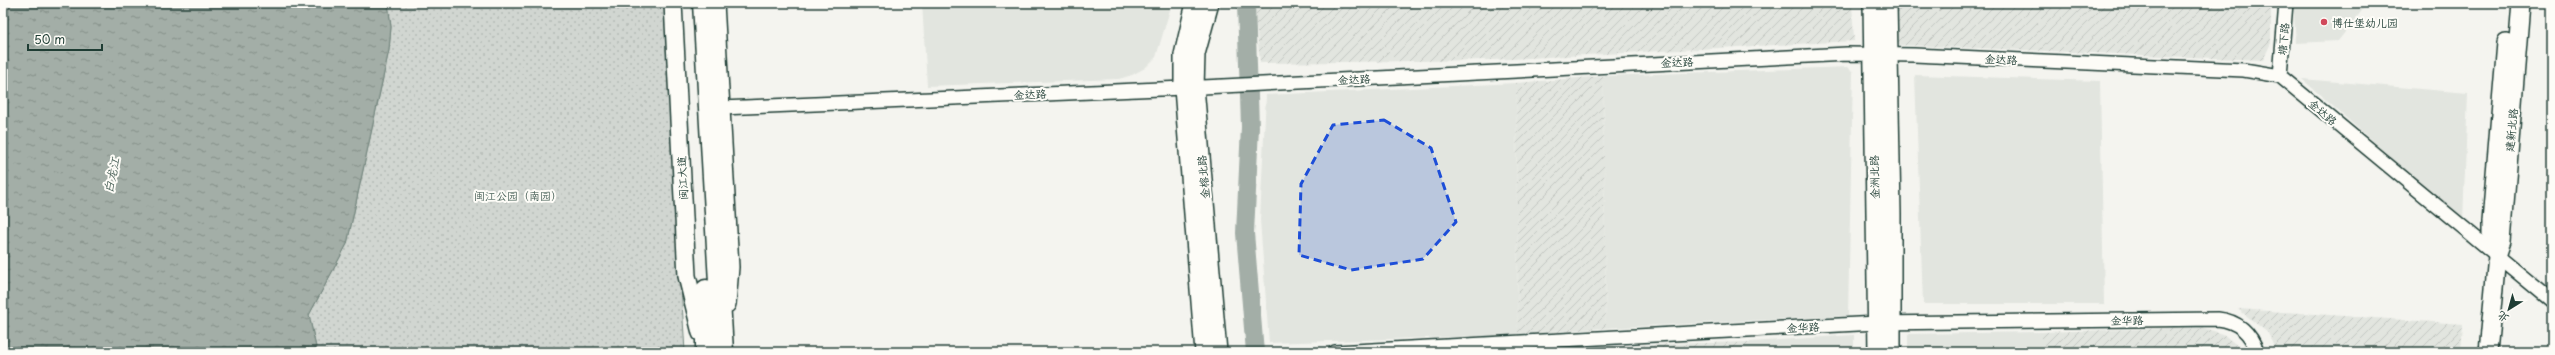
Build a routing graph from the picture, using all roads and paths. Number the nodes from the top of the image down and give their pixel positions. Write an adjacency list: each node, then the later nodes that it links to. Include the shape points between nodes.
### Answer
1 (673, 3): 21 (main road, 闽江大道, via 687,276)
2 (690, 3): 17 (highway)
3 (703, 3): 17 (highway)
4 (715, 3): 16 (main road)
5 (1195, 3): 15 (main road, 金榕北路, via 1183,55)
6 (1210, 3): 15 (main road, 金榕北路)
7 (1872, 3): 12 (main road, 金洲北路)
8 (1888, 3): 13 (main road, 金洲北路)
9 (2286, 3): 14 (street, 塘下路)
10 (2510, 3): 18 (main road, 建新北路, via 2491,221 2491,233)
11 (2521, 3): 18 (main road, 建新北路, via 2502,241)
12 (1872, 53): 13 (street, 金达路); 15 (street, 金达路); 20 (main road, 金洲北路)
13 (1890, 54): 14 (street, 金达路, via 2244,70); 20 (main road, 金洲北路)
14 (2280, 76): 18 (street, 金达路)
15 (1189, 87): 16 (street, 金达路); 23 (main road, 金榕北路); 24 (main road, 金榕北路)
16 (721, 108): 22 (main road, via 730,267)
17 (704, 146): 21 (highway); 22 (highway)
18 (2497, 256): 19 (street, 金达路); 29 (main road, 建新北路)
19 (2552, 302)
20 (1885, 323): 25 (street, 金华路); 26 (main road, 金洲北路); 27 (main road, 金洲北路); 28 (street, 金华路, via 2218,319 2236,324 2244,330)
21 (705, 352)
22 (723, 352)
23 (1204, 352)
24 (1218, 352)
25 (1335, 352)
26 (1877, 352)
27 (1892, 352)
28 (2257, 352)
29 (2488, 352)

